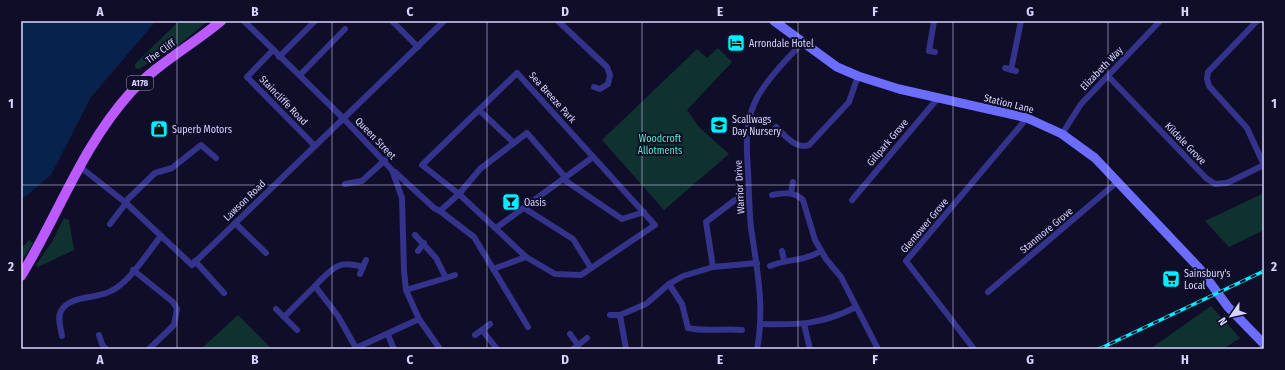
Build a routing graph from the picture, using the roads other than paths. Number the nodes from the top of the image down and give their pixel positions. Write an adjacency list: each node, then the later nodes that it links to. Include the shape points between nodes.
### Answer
1 (221, 21): 35 (main road, The Cliff / A178, via 144,79 117,110)
2 (244, 21): 15 (street, Queen Street)
3 (315, 21): 17 (street)
4 (392, 21): 14 (street)
5 (444, 21): 14 (street, Lawson Road)
6 (558, 21): 22 (street, via 607,67 610,75 608,84 600,89)
7 (774, 21): 13 (main road, Station Lane)
8 (934, 21): 16 (street, via 928,51)
9 (1021, 21): 18 (street)
10 (1160, 21): 21 (street, Elizabeth Way)
11 (1258, 21): 34 (street, via 1208,72 1207,79 1209,86 1247,128)
12 (345, 29): 19 (street)
13 (803, 42): 20 (main road, Station Lane, via 837,67); 64 (street, Warrior Drive, via 770,78 758,97 750,115 746,134 750,209)
14 (418, 47): 26 (street, Lawson Road)
15 (273, 50): 17 (street, Queen Street); 30 (street, Staincliffe Road, via 247,77)
16 (935, 52)
17 (279, 56): 19 (street, Queen Street)
18 (1011, 70)
19 (300, 75): 26 (street, Queen Street)
20 (858, 76): 23 (main road, Station Lane); 27 (street, via 849,102 809,145 796,145)
21 (1108, 76): 28 (street, Elizabeth Way, via 1081,104); 34 (street, Kildale Grove, via 1206,178 1215,184 1227,183)
22 (594, 87)
23 (938, 98): 25 (main road, Station Lane); 45 (street, Gillpark Grove)
24 (479, 110): 29 (street); 31 (street, Sea Breeze Park, via 517,73); 42 (street, Sea Breeze Park, via 422,165)
25 (1027, 118): 28 (main road, Station Lane); 111 (street, Glentower Grove, via 906,261)
26 (344, 119): 30 (street, Lawson Road); 33 (street, Queen Street)
27 (776, 127)
28 (1062, 134): 39 (main road, Station Lane, via 1095,158)
29 (514, 144): 37 (street, via 527,133); 42 (street, via 480,169)
30 (315, 146): 50 (street, Lawson Road)
31 (593, 157): 37 (street); 49 (street, Sea Breeze Park)
32 (216, 158): 46 (street, via 201,145 172,168 155,173)
33 (385, 160): 36 (street, Queen Street); 40 (street, via 362,181)
34 (1264, 165)
35 (79, 166): 46 (street); 73 (main road, A178, via 42,243)
36 (392, 170): 48 (street); 77 (street, Queen Street, via 402,198)
37 (564, 178): 47 (street); 49 (street, via 622,218)
38 (793, 182): 41 (street)
39 (1117, 182): 78 (street, Stanmore Grove); 99 (main road, Station Lane, via 1200,269 1228,307)
40 (345, 184)
41 (791, 193): 43 (street); 58 (street, via 803,200 809,226)
42 (459, 194): 48 (street); 52 (street, Sea Breeze Park)
43 (772, 195)
44 (735, 200): 67 (street, via 706,222)
45 (852, 200)
46 (125, 203): 51 (street); 53 (street)
47 (524, 208): 52 (street); 68 (street, via 573,239)
48 (440, 211): 69 (street, via 474,237)
49 (644, 212): 68 (street, Sea Breeze Park, via 655,225)
50 (235, 223): 59 (street); 63 (street, Lawson Road)
51 (110, 224)
52 (496, 228): 60 (street, Sea Breeze Park)
53 (161, 236): 63 (street, via 192,265); 70 (street)
54 (415, 236): 55 (street)
55 (424, 243): 56 (street); 74 (street, via 436,258)
56 (418, 251)
57 (782, 251): 62 (street)
58 (821, 251): 62 (street, via 800,260); 80 (street, via 840,277)
59 (266, 253)
60 (526, 257): 68 (street, Sea Breeze Park, via 555,274 581,275); 69 (street)
61 (366, 260): 66 (street)
62 (784, 260): 65 (street)
63 (195, 261): 79 (street)
64 (757, 263): 67 (street); 87 (street, Warrior Drive)
65 (770, 266)
66 (363, 267): 71 (street); 76 (street, via 340,264)
67 (714, 267): 75 (street, via 682,276)
68 (591, 268)
69 (493, 269): 89 (street)
70 (133, 270): 96 (street, via 111,292 64,307 59,318); 103 (street, via 173,302 177,309 174,325)
71 (360, 274)
72 (455, 275): 74 (street)
73 (21, 276)
74 (446, 278): 77 (street)
75 (669, 284): 83 (street, via 646,304); 92 (street, via 682,304 688,328)
76 (315, 286): 84 (street); 101 (street, via 338,316)
77 (406, 290): 85 (street, Queen Street)
78 (988, 292)
79 (224, 293)
80 (856, 307): 88 (street, via 829,319); 110 (street)
81 (276, 309): 84 (street)
82 (610, 315): 83 (street)
83 (620, 315): 107 (street)
84 (284, 316): 90 (street)
85 (419, 319): 94 (street); 105 (street, Queen Street)
86 (490, 324): 91 (street)
87 (760, 324): 88 (street); 108 (street, Warrior Drive)
88 (804, 324): 109 (street)
89 (528, 327)
90 (297, 330)
91 (482, 330): 95 (street); 106 (street)
92 (742, 330)
93 (570, 334): 100 (street)
94 (388, 335): 101 (street); 104 (street)
95 (475, 335)
96 (62, 336)
97 (100, 336): 102 (street)
98 (586, 338): 100 (street)
99 (1264, 344)
100 (576, 347)
101 (355, 348)
102 (106, 349)
103 (149, 349)
104 (394, 349)
105 (440, 349)
106 (497, 349)
107 (626, 349)
108 (757, 349)
109 (810, 349)
110 (878, 349)
111 (974, 349)

